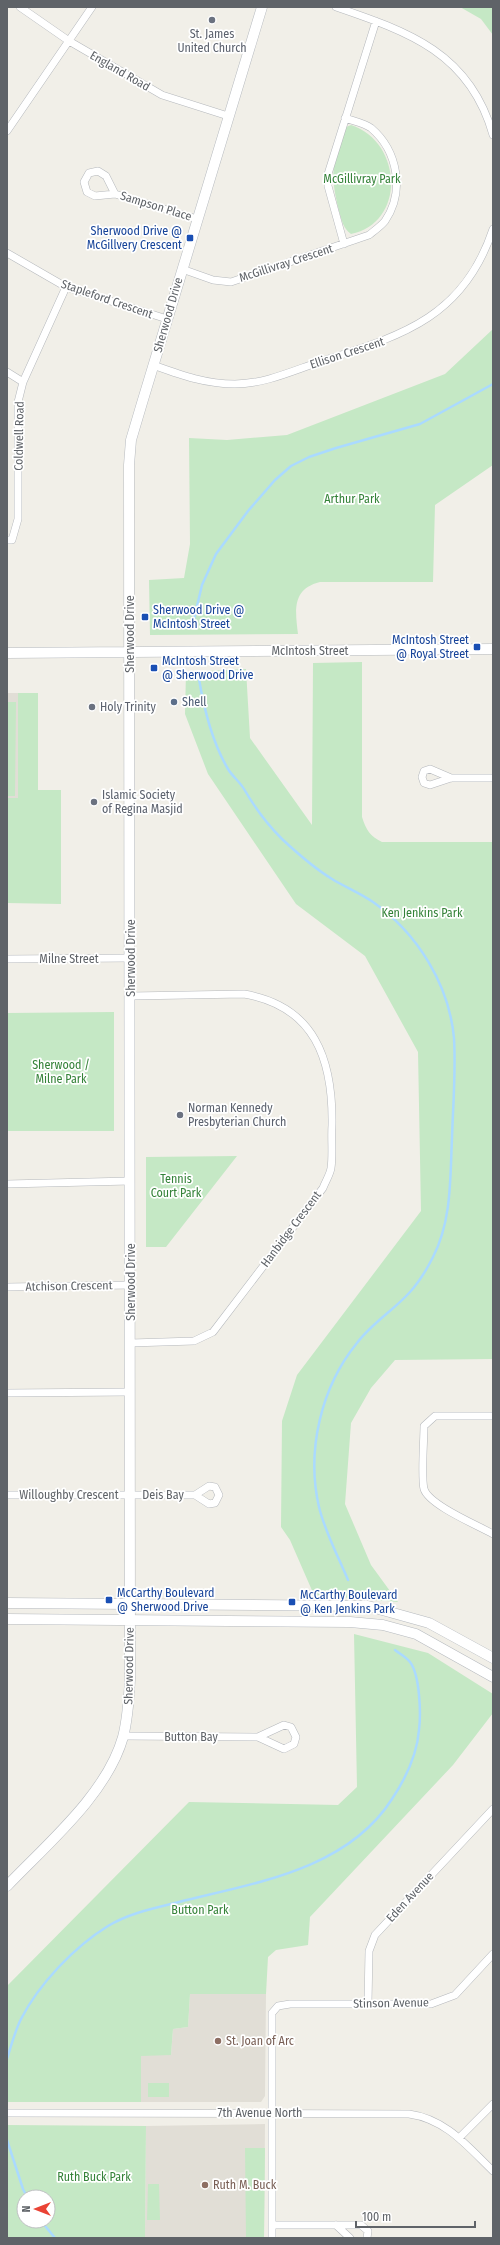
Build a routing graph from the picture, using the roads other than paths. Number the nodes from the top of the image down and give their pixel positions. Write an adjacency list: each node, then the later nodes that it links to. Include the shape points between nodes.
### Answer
1 (20, 7): 6 (street, England Road)
2 (92, 7): 6 (street)
3 (262, 7): 7 (street, Sherwood Drive)
4 (336, 7): 5 (street)
5 (376, 20): 8 (street, McGillivray Crescent); 10 (street, via 409,34 436,50 464,75 479,99)
6 (69, 41): 7 (street, England Road, via 162,95); 9 (street)
7 (228, 116): 12 (street, Sherwood Drive)
8 (345, 118): 14 (street, McGillivray Crescent, via 328,174 328,186); 14 (street, McGillivray Crescent, via 370,127 381,139 390,153 396,172 397,189 393,208 384,222 369,235)
9 (7, 131)
10 (493, 135)
11 (115, 194): 12 (street, Sampson Place)
12 (197, 219): 17 (street, Sherwood Drive)
13 (493, 230): 15 (street, Ellison Crescent)
14 (344, 244): 17 (street, McGillivray Crescent, via 231,282 213,280)
15 (490, 247): 20 (street, Ellison Crescent, via 452,298 426,321 394,338 263,381 236,384 198,381)
16 (7, 253): 18 (street, Stapleford Crescent)
17 (182, 269): 19 (street, Sherwood Drive)
18 (66, 287): 19 (street, Stapleford Crescent); 22 (street, Coldwell Road)
19 (167, 319): 20 (street, Sherwood Drive)
20 (153, 365): 25 (street, Sherwood Drive, via 131,440)
21 (7, 372): 22 (street)
22 (23, 382): 23 (street, Coldwell Road, via 18,402 18,519 12,540)
23 (7, 540)
24 (493, 649): 25 (street, McIntosh Street)
25 (130, 652): 26 (street, McIntosh Street); 29 (street, Sherwood Drive)
26 (7, 653)
27 (451, 778): 28 (street)
28 (493, 778)
29 (131, 958): 30 (street, Milne Street); 31 (street, Sherwood Drive)
30 (7, 959)
31 (131, 996): 32 (street, Sherwood Drive); 36 (street, Hanbidge Crescent, via 244,994 259,996 277,1003 304,1023 318,1045 326,1065 332,1104 331,1169 323,1188 213,1332 194,1340)
32 (130, 1181): 33 (street); 34 (street, Sherwood Drive)
33 (7, 1184)
34 (131, 1286): 35 (street, Atchison Crescent); 36 (street, Sherwood Drive)
35 (7, 1287)
36 (131, 1343): 37 (street, Sherwood Drive)
37 (130, 1392): 38 (street); 40 (street, Sherwood Drive)
38 (7, 1393)
39 (493, 1416): 43 (street, via 435,1416 424,1426 424,1489 433,1501)
40 (130, 1495): 41 (street, Deis Bay); 42 (street, Willoughby Crescent); 45 (street, Sherwood Drive)
41 (195, 1495)
42 (7, 1496)
43 (493, 1534)
44 (7, 1603): 45 (street)
45 (129, 1603): 47 (street, Sherwood Drive); 48 (street, via 382,1608 429,1623)
46 (7, 1619): 47 (street)
47 (129, 1619): 49 (street, via 350,1622 383,1625 416,1634); 50 (street, Sherwood Drive, via 130,1679)
48 (493, 1658)
49 (493, 1677)
50 (123, 1736): 51 (street, Button Bay); 53 (street, Sherwood Drive, via 111,1768 92,1796)
51 (258, 1737): 51 (street, Button Bay, via 284,1749 291,1747 296,1737 294,1730 284,1725)
52 (493, 1809): 55 (street, Eden Avenue, via 375,1935 369,1951)
53 (7, 1886)
54 (493, 1954): 55 (street, Stinson Avenue, via 455,1995 431,2004)
55 (368, 2004): 58 (street, Stinson Avenue, via 278,2006 272,2013)
56 (493, 2104): 59 (street)
57 (7, 2113): 58 (street, 7th Avenue North)
58 (272, 2113): 59 (street, 7th Avenue North, via 425,2116 441,2123); 61 (street)
59 (459, 2138): 60 (street, 7th Avenue North)
60 (493, 2171)
61 (272, 2225): 62 (street); 63 (street)
62 (336, 2225): 64 (street); 65 (street, via 361,2225 368,2231)
63 (272, 2238)
64 (350, 2238)
65 (367, 2238)

